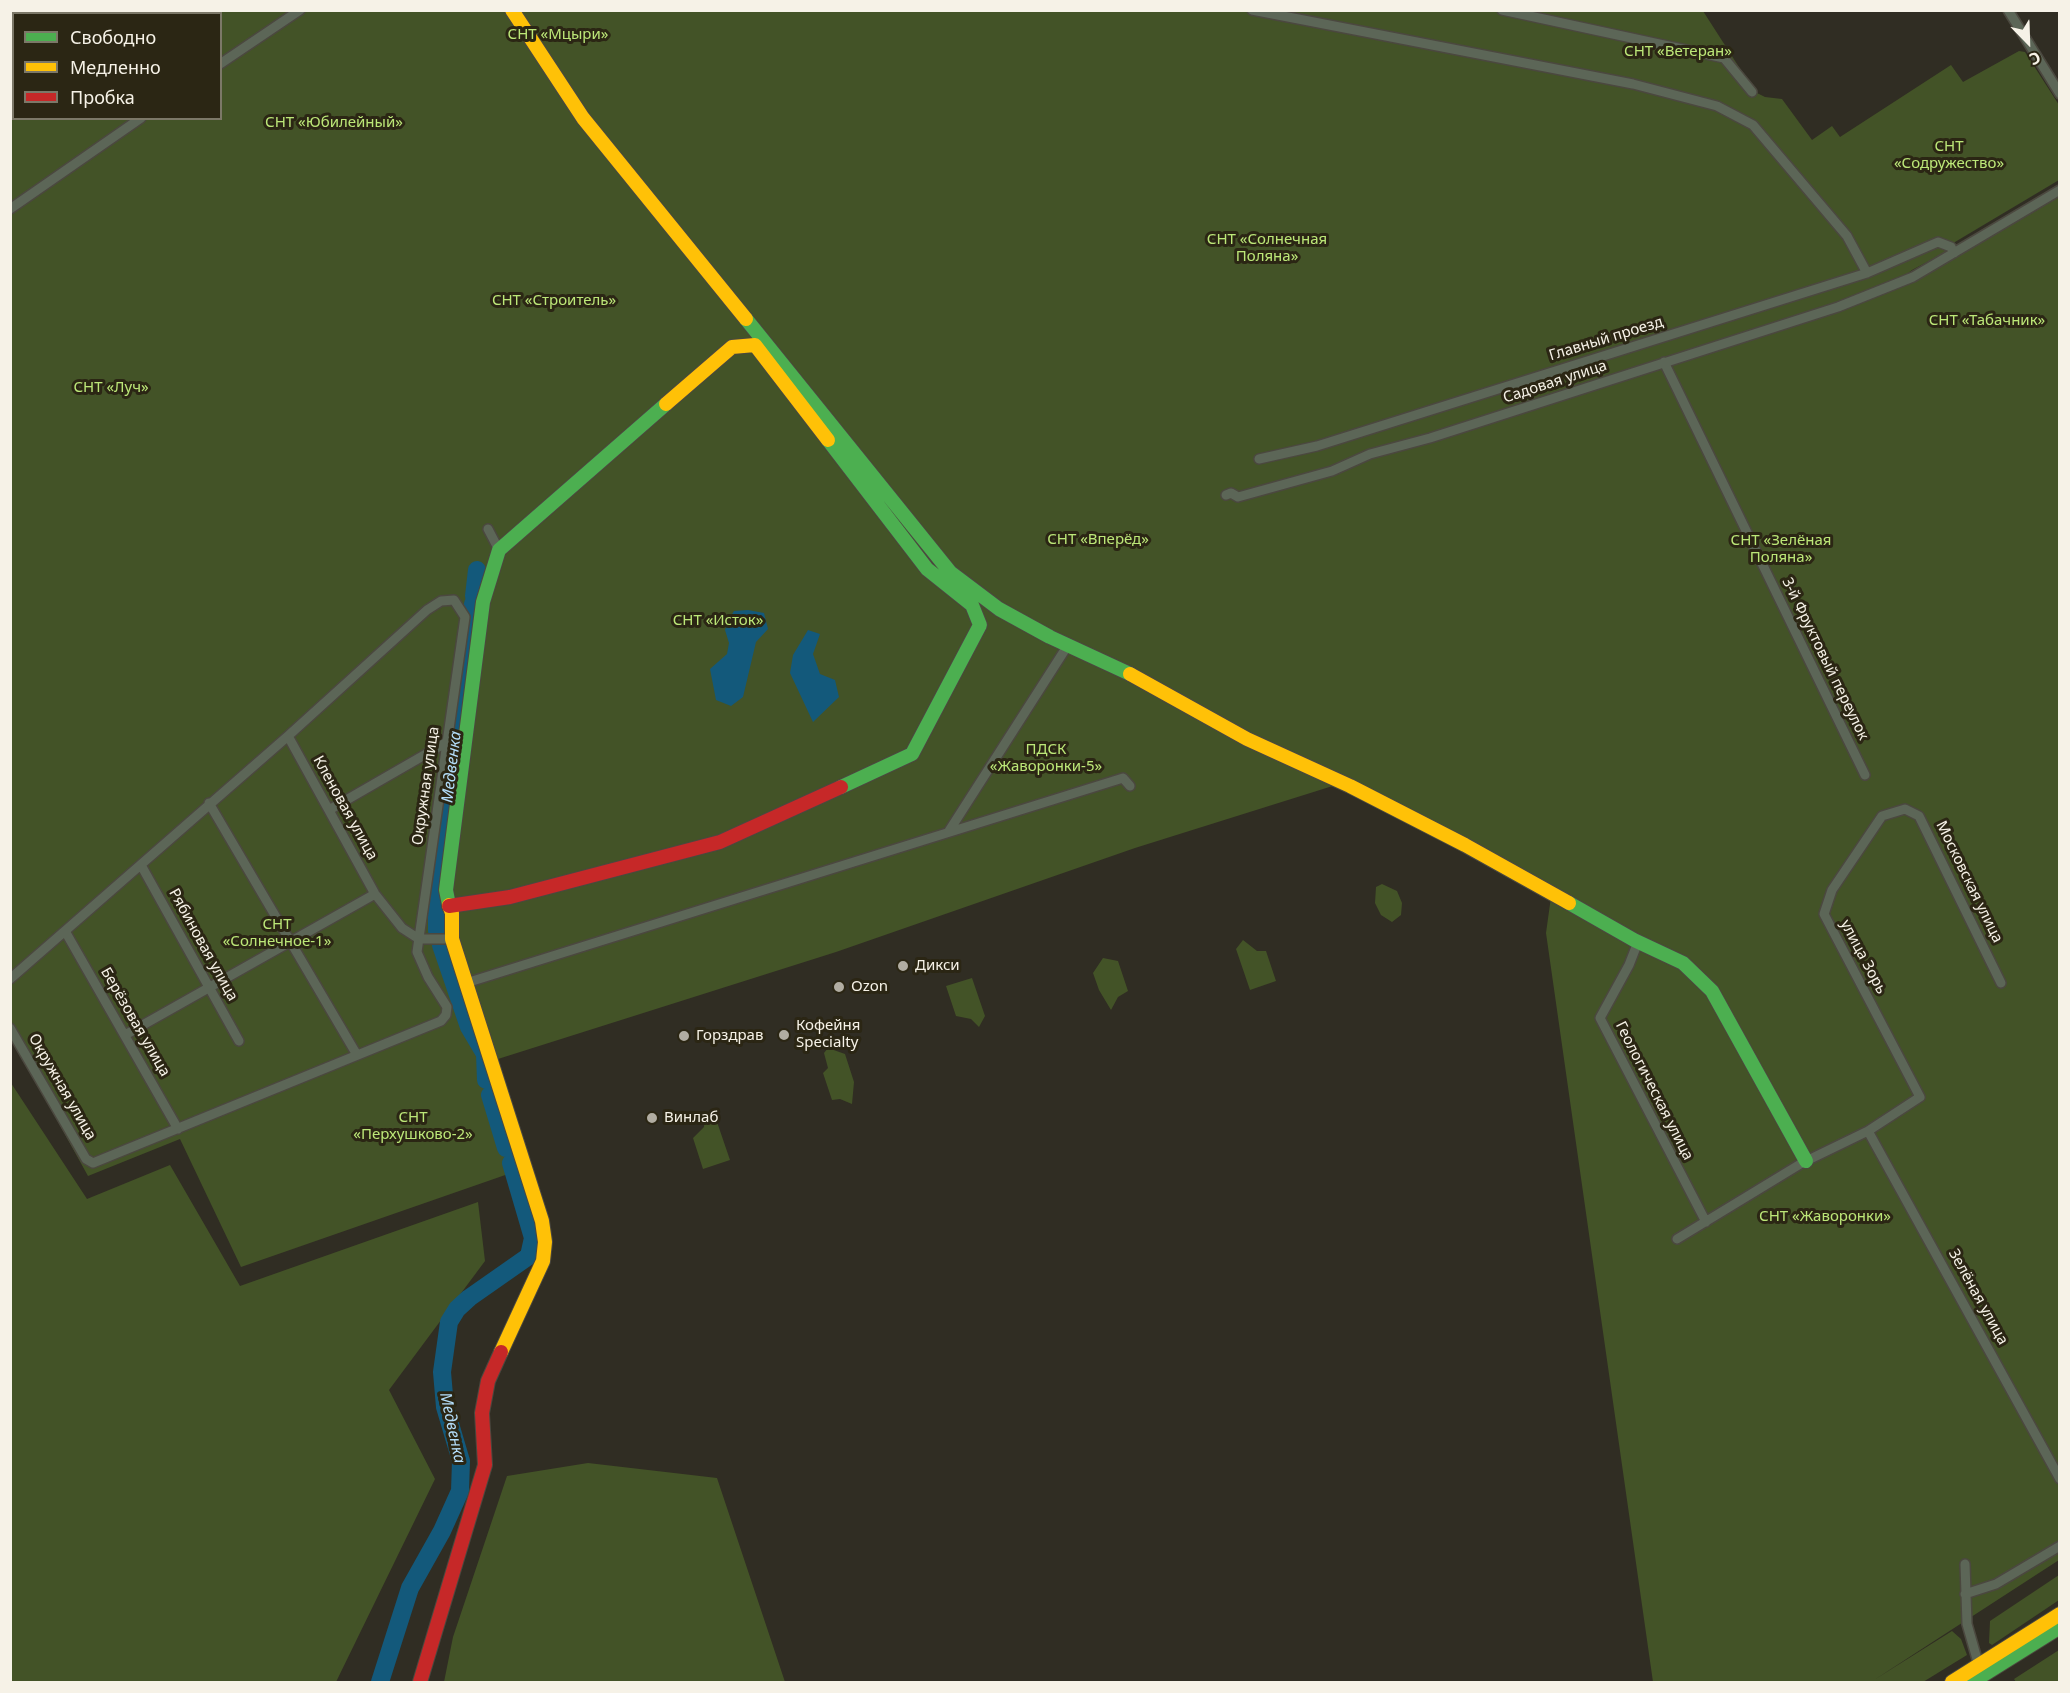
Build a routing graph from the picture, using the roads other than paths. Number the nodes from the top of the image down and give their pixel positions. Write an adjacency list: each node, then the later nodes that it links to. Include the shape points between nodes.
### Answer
1 (300, 10): 6 (street)
2 (512, 10): 19 (street, via 583,118 944,565 964,585 999,609)
3 (1251, 10): 13 (street, via 1633,84 1717,106 1753,125 1847,236)
4 (1502, 10): 7 (street, via 1724,58)
5 (2008, 10): 8 (street)
6 (222, 63)
7 (1752, 92)
8 (2060, 94)
9 (138, 120): 11 (street)
10 (2060, 190): 12 (street, Садовая улица)
11 (10, 209)
12 (1954, 253): 13 (street, Главный проезд, via 1951,247 1938,242); 14 (street, Садовая улица, via 1913,277 1838,307)
13 (1867, 273): 15 (street, Главный проезд, via 1317,446)
14 (1664, 362): 16 (street, Садовая улица, via 1370,454 1332,471 1238,496); 22 (street, 3-й Фруктовый переулок)
15 (1259, 459)
16 (1226, 495)
17 (488, 529): 18 (street)
18 (499, 550): 30 (street, via 483,602 447,890); 30 (street, via 717,358 732,347 755,345 927,569 972,605 980,625 912,754 903,760 720,842 510,897)
19 (1068, 645): 26 (street); 35 (street, via 1108,662 1247,739 1455,840)
20 (288, 736): 21 (street, Окружная улица, via 427,610 441,601 454,600 465,617); 24 (street, Окружная улица); 25 (street, Кленовая улица)
21 (447, 742): 25 (street); 32 (street, Окружная улица)
22 (1865, 775)
23 (1130, 786): 26 (street, via 1123,778)
24 (209, 803): 28 (street, Окружная улица); 34 (street)
25 (329, 810): 29 (street, Кленовая улица)
26 (949, 831): 37 (street)
27 (1870, 832): 38 (street, Московская улица, via 1882,816 1905,809 1920,816); 45 (street, улица Зорь, via 1832,890 1824,914 1920,1097)
28 (141, 865): 31 (street, Окружная улица); 39 (street, Рябиновая улица)
29 (375, 894): 32 (street, Кленовая улица, via 402,928); 34 (street)
30 (449, 906): 33 (street)
31 (65, 930): 36 (street, Окружная улица); 41 (street, Берёзовая улица)
32 (419, 939): 33 (street); 43 (street, Окружная улица, via 417,952 447,1007 446,1015 441,1021)
33 (452, 939): 37 (street)
34 (292, 940): 39 (street); 43 (street)
35 (1638, 942): 46 (street, via 1683,963 1712,991); 47 (street, Геологическая улица, via 1600,1018)
36 (10, 979)
37 (466, 982): 56 (street, via 542,1221 544,1251 539,1271 488,1381 482,1413 485,1466)
38 (2001, 983)
39 (208, 987): 41 (street); 42 (street, Рябиновая улица)
40 (10, 1028): 44 (street, Окружная улица, via 86,1159 93,1163)
41 (125, 1035): 44 (street, Берёзовая улица)
42 (239, 1041)
43 (357, 1055): 44 (street, Окружная улица)
44 (178, 1129)
45 (1868, 1131): 46 (street); 49 (street, Зелёная улица)
46 (1806, 1161): 47 (street)
47 (1706, 1222): 48 (street)
48 (1677, 1239)
49 (2060, 1479)
50 (2060, 1546): 52 (street, via 1996,1584)
51 (1965, 1564): 52 (street)
52 (1965, 1594): 55 (street, via 1967,1624)
53 (2060, 1614): 55 (street)
54 (2060, 1627): 55 (street)
55 (1979, 1677): 57 (street)
56 (420, 1683)
57 (1952, 1683)

